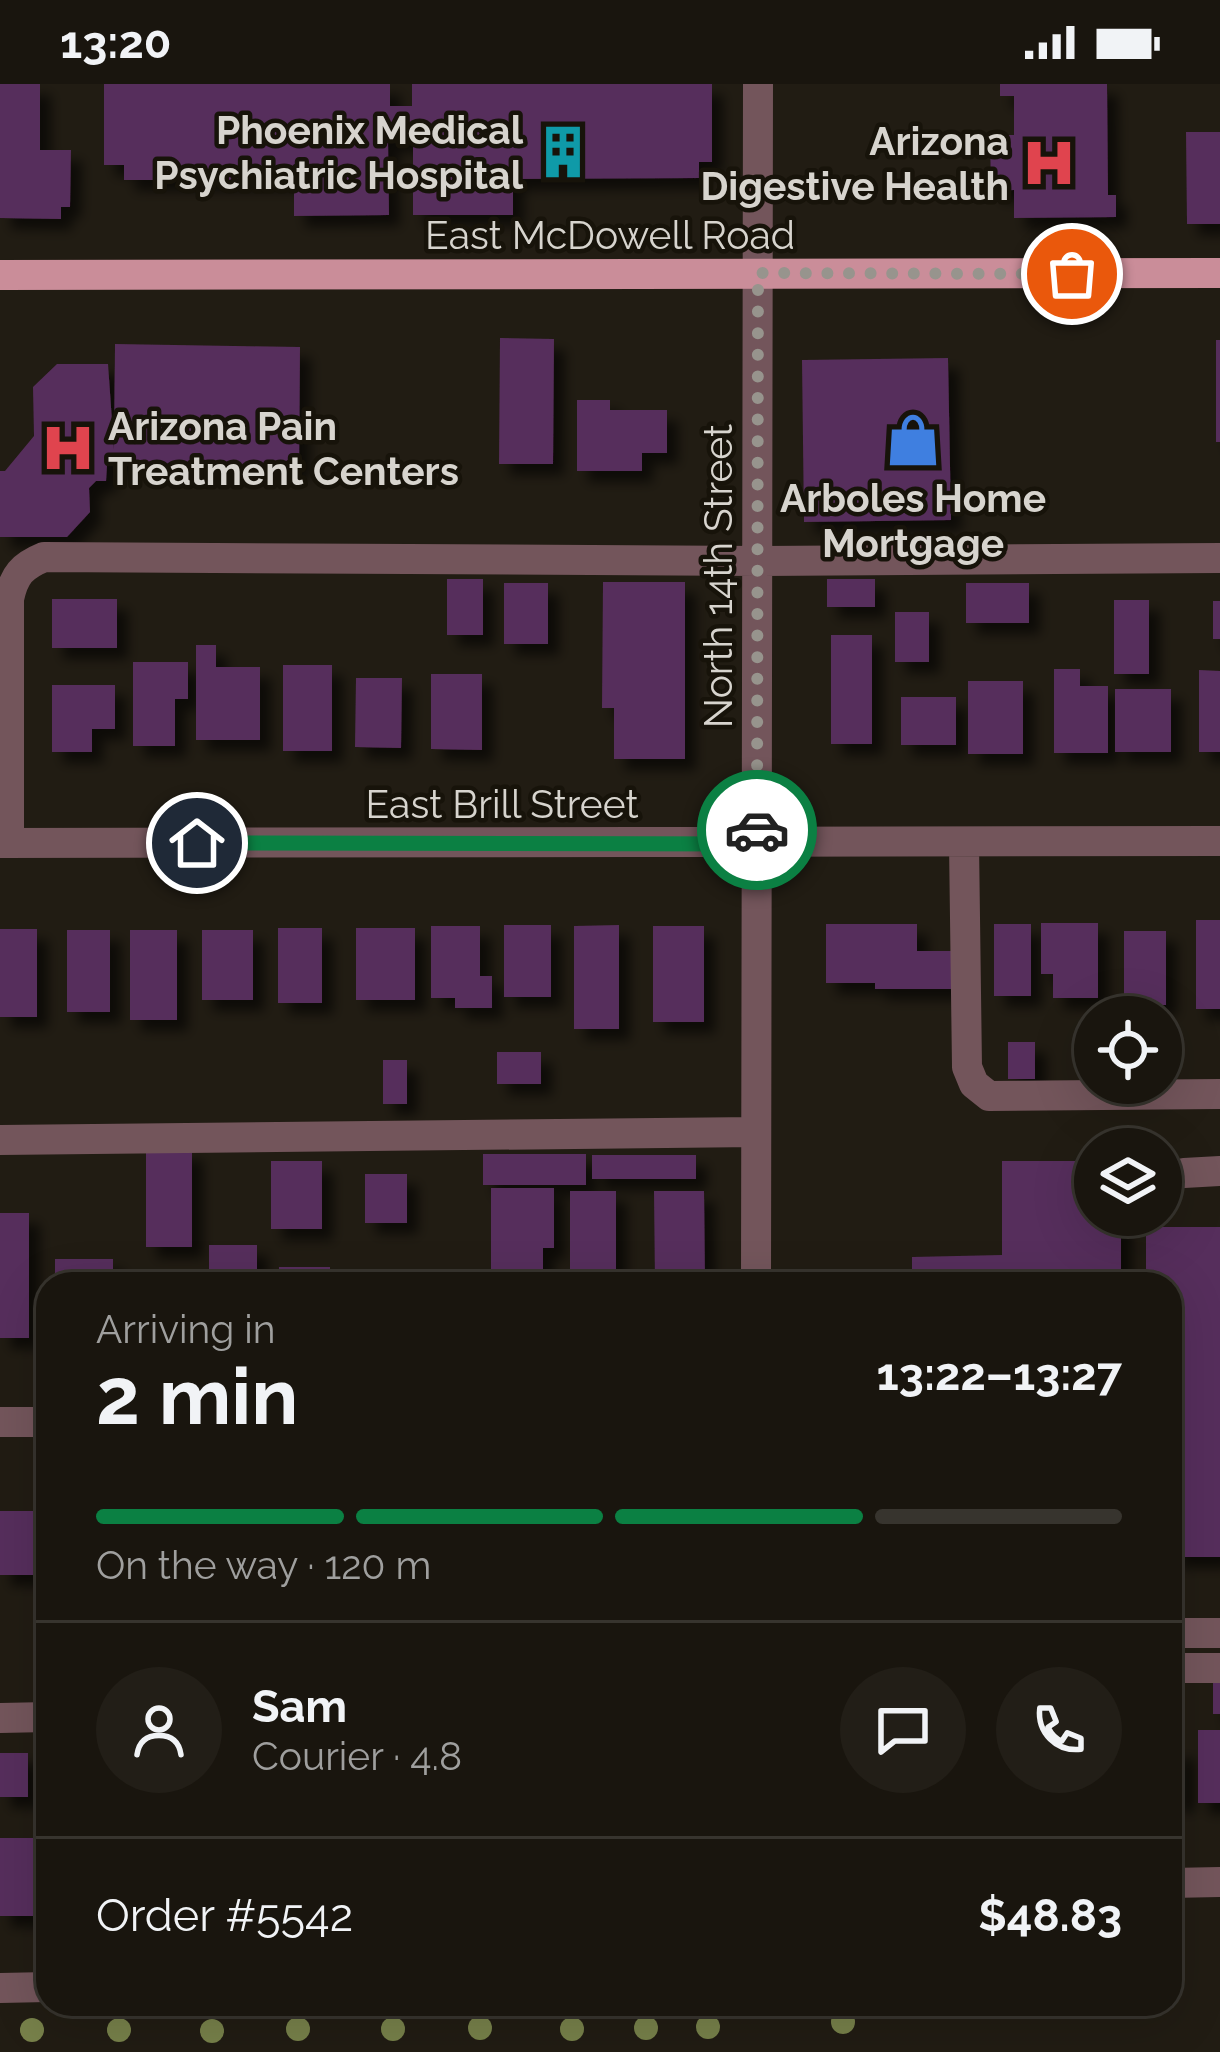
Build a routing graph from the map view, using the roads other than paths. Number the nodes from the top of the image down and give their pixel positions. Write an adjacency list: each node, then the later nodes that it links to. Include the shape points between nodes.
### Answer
1 (758, 84): 2 (street, North 14th Street)
2 (758, 273): 3 (main road, East McDowell Road); 4 (main road, East McDowell Road); 6 (street, North 14th Street)
3 (1220, 273)
4 (0, 275)
5 (1220, 558): 6 (street)
6 (758, 561): 8 (street, via 44,557 13,579 9,599); 10 (street, North 14th Street)
7 (1220, 842): 9 (street, East Brill Street)
8 (5, 843): 10 (street, East Brill Street)
9 (964, 843): 10 (street, East Brill Street); 11 (street, via 967,1067 974,1084 989,1096)
10 (757, 844): 12 (street, North 14th Street)
11 (1220, 1094)
12 (756, 1132): 13 (street); 16 (street, North 14th Street)
13 (0, 1140)
14 (1220, 1171): 15 (street)
15 (1184, 1173)
16 (756, 1272)
17 (0, 1422): 18 (street)
18 (36, 1422)
19 (1182, 1633): 20 (street)
20 (1220, 1633)
21 (1182, 1668): 22 (street)
22 (1220, 1668)
23 (36, 1717): 24 (street)
24 (0, 1718)
25 (1220, 1882): 26 (street)
26 (1182, 1883)
27 (0, 1988): 28 (street)
28 (36, 1988)

